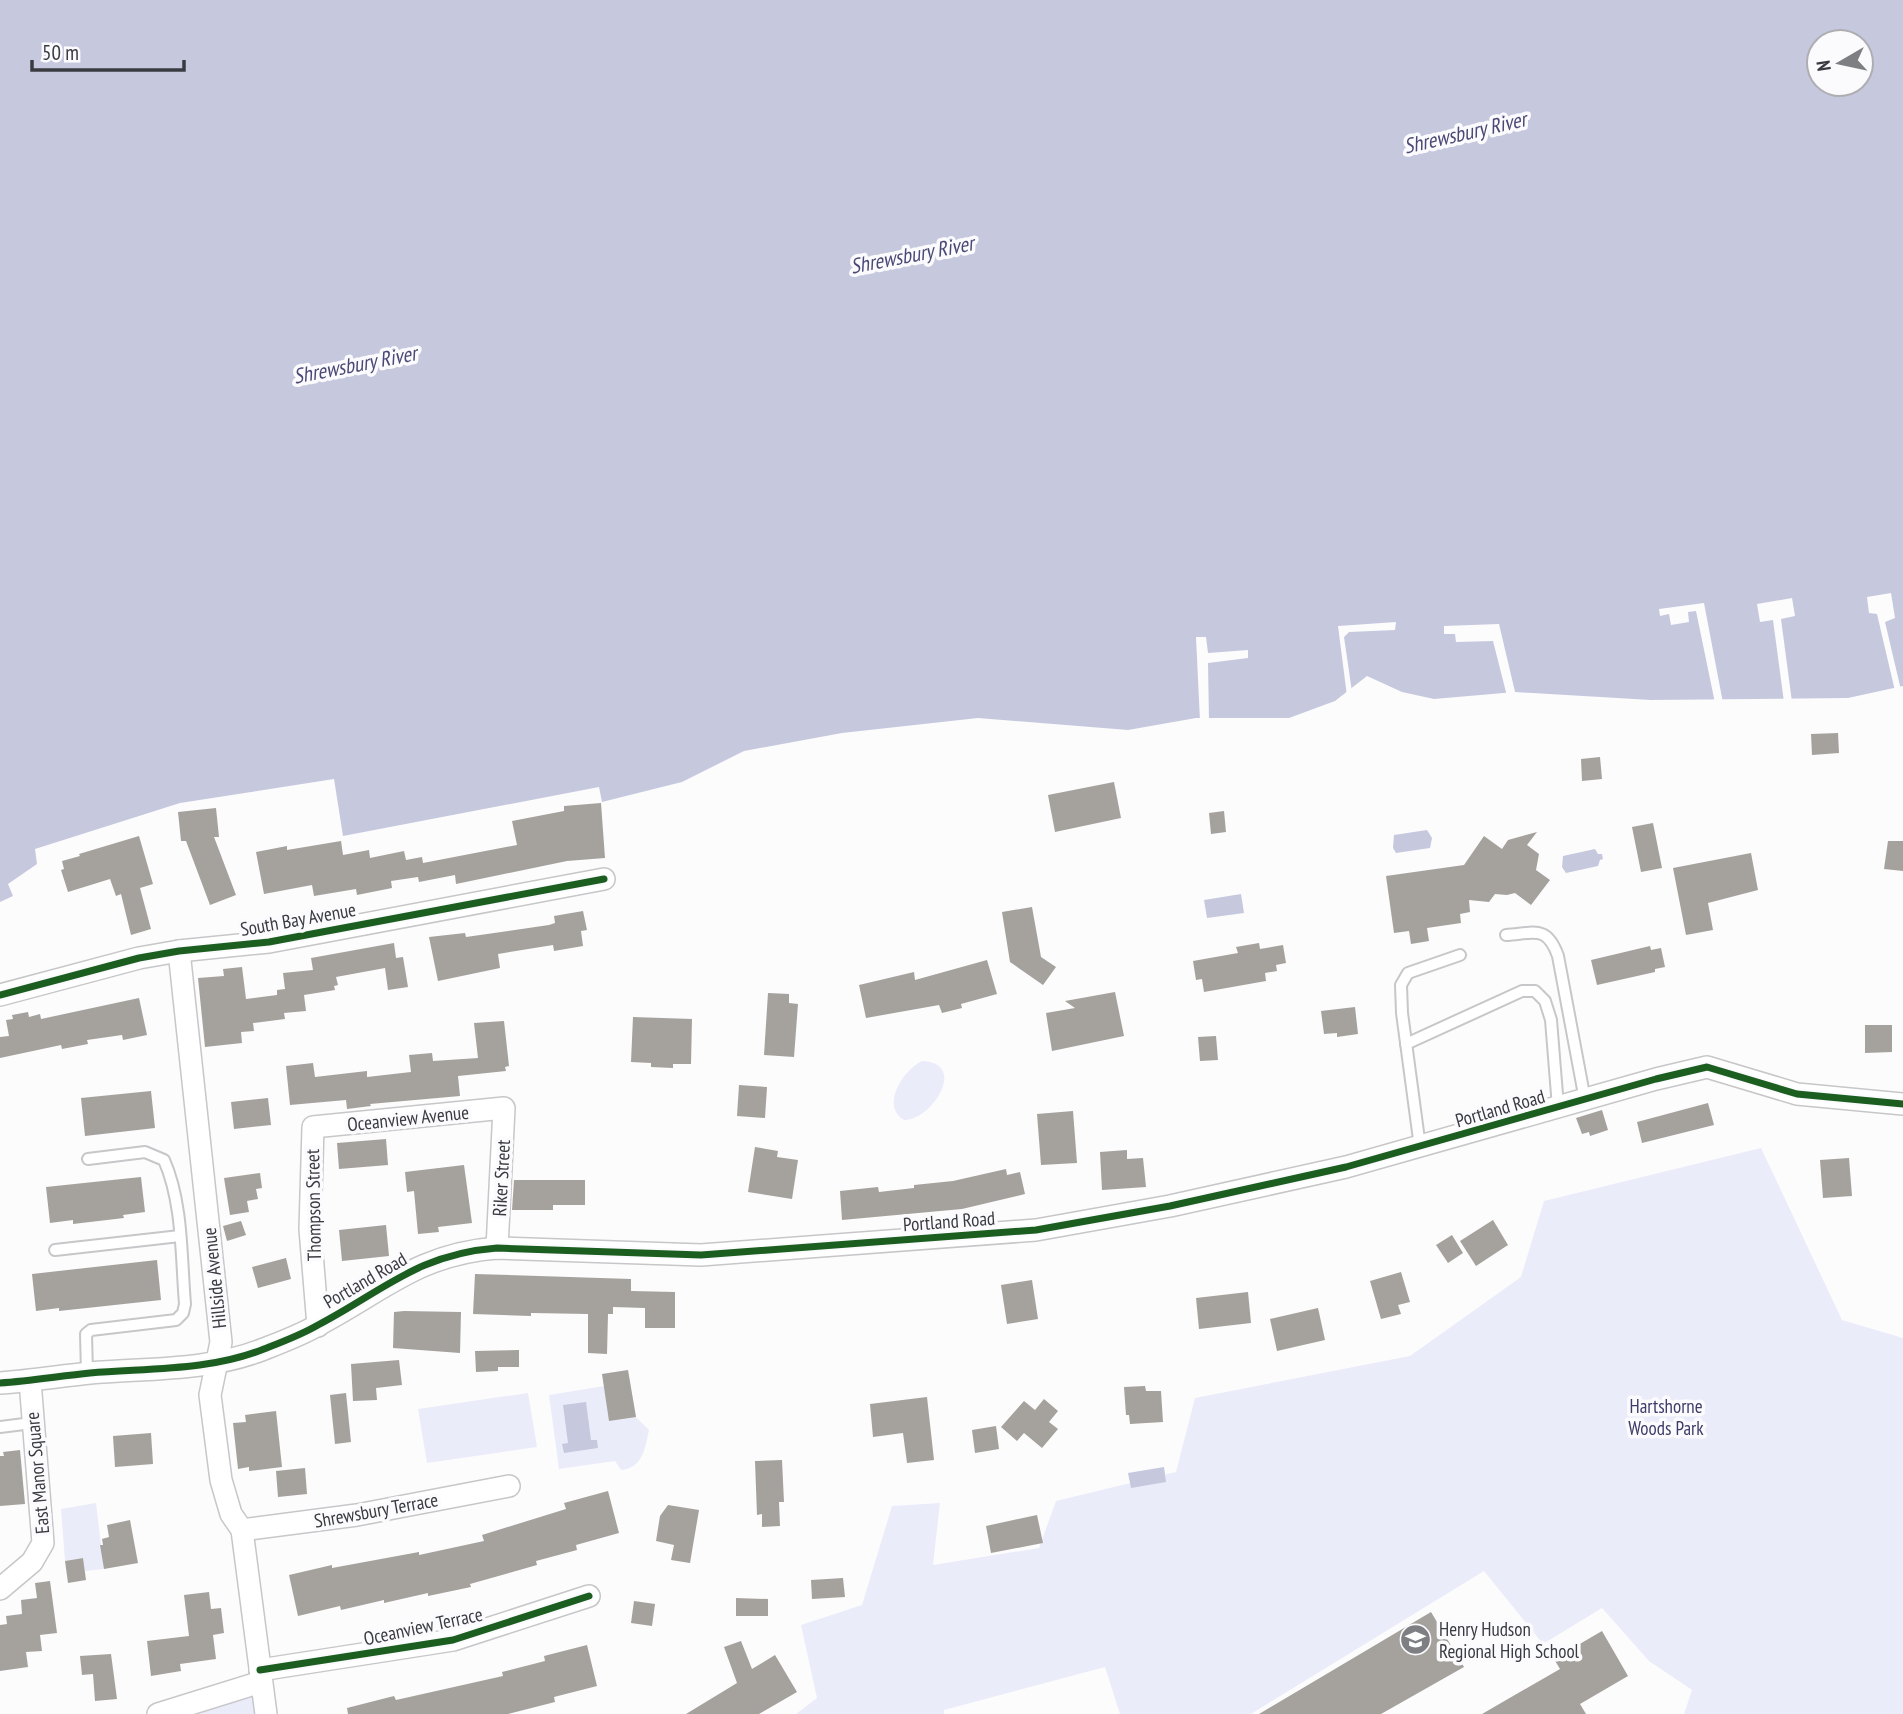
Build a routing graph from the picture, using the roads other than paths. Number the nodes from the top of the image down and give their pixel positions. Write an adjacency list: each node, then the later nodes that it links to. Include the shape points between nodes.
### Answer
1 (604, 879): 3 (street, South Bay Avenue, via 269,942)
2 (1507, 935): 7 (lane, via 1541,933 1552,940)
3 (179, 951): 5 (street, South Bay Avenue); 18 (street, Hillside Avenue, via 221,1342)
4 (1460, 955): 6 (lane, via 1408,973 1401,985)
5 (0, 995)
6 (1406, 1044): 9 (lane, via 1521,991 1535,991 1545,1001 1551,1020); 12 (lane)
7 (1585, 1100): 8 (street, Portland Road, via 1707,1067 1797,1094); 9 (street, Portland Road)
8 (1903, 1104)
9 (1558, 1107): 12 (street, Portland Road)
10 (504, 1108): 11 (street, Oceanview Avenue); 15 (street, Riker Street)
11 (313, 1127): 17 (street, Thompson Street, via 310,1229)
12 (1420, 1147): 15 (street, Portland Road, via 1170,1206 1037,1230 701,1255)
13 (88, 1159): 14 (lane, via 145,1152 164,1160)
14 (180, 1236): 16 (lane); 19 (lane, via 183,1313 176,1320 91,1330 85,1342)
15 (497, 1248): 17 (street, Portland Road, via 462,1252 422,1265)
16 (55, 1250)
17 (318, 1325): 18 (street, Portland Road)
18 (215, 1365): 19 (street, Portland Road); 25 (street, Hillside Avenue, via 210,1395 221,1480 231,1514)
19 (87, 1373): 20 (street, Portland Road)
20 (30, 1381): 21 (street, Portland Road); 22 (street, East Manor Square)
21 (0, 1382)
22 (32, 1423): 23 (lane); 26 (street, East Manor Square, via 43,1543 33,1562)
23 (0, 1427)
24 (509, 1486): 25 (street, Shrewsbury Terrace, via 357,1515)
25 (242, 1530): 28 (street, Hillside Avenue)
26 (0, 1589)
27 (589, 1596): 28 (street, Oceanview Terrace, via 453,1640)
28 (260, 1676): 29 (street, Oceanview Terrace); 30 (street, Hillside Avenue)
29 (158, 1714)
30 (266, 1714)

